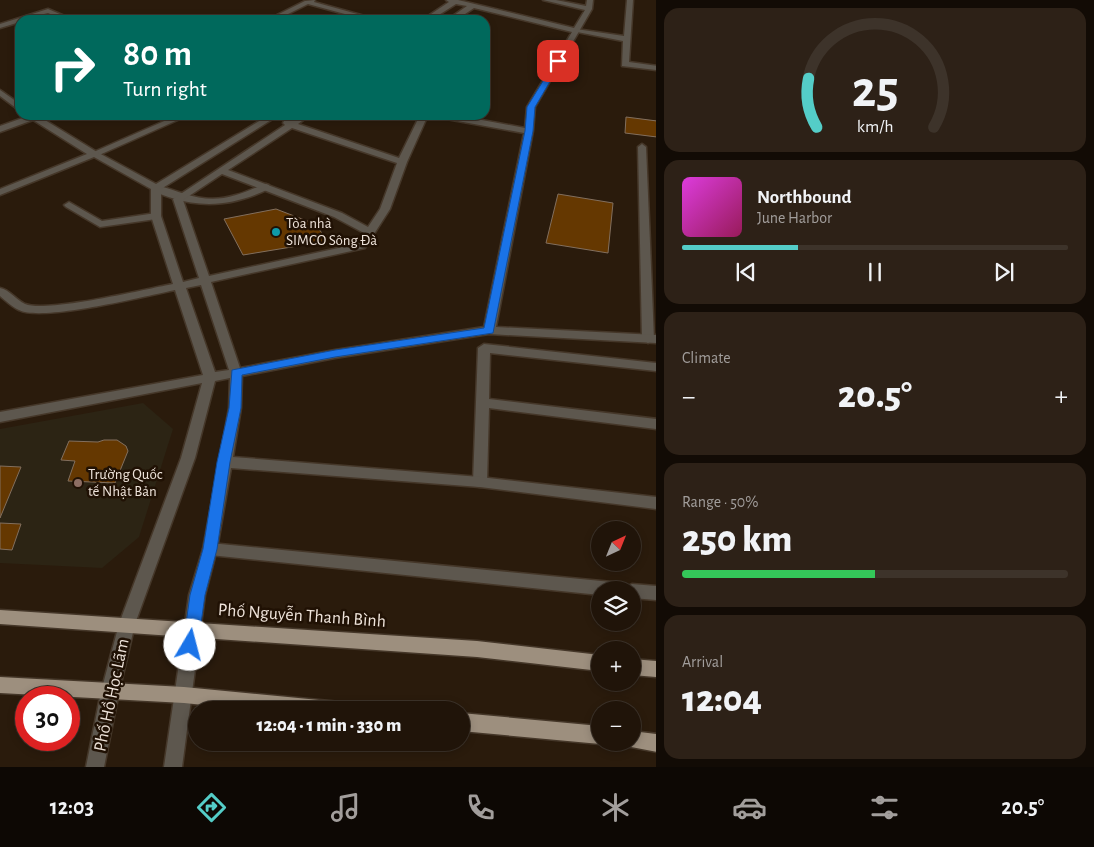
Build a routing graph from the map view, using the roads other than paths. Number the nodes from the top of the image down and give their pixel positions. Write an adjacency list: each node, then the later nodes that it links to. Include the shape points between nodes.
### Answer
1 (546, 0): 5 (street)
2 (630, 0): 16 (street)
3 (309, 1): 9 (street); 10 (street)
4 (452, 1): 6 (street); 11 (street)
5 (589, 4): 15 (street)
6 (472, 6): 12 (street); 15 (street)
7 (35, 15): 8 (street, via 48,11)
8 (58, 15)
9 (281, 15)
10 (358, 15)
11 (433, 15)
12 (458, 15)
13 (15, 21): 14 (street)
14 (0, 26)
15 (576, 31): 16 (street); 30 (street, via 531,107)
16 (626, 39): 17 (street, via 624,64)
17 (656, 68)
18 (0, 92): 19 (street)
19 (15, 104)
20 (24, 120): 29 (street)
21 (41, 120): 32 (street)
22 (173, 120): 32 (street)
23 (266, 120): 36 (street)
24 (282, 120): 28 (street)
25 (298, 120): 28 (street)
26 (422, 120): 33 (street)
27 (468, 120): 30 (street)
28 (292, 124): 33 (street); 34 (street)
29 (0, 129)
30 (529, 131): 45 (street)
31 (642, 147): 46 (street)
32 (94, 154): 36 (street); 37 (street)
33 (402, 162): 41 (street, via 385,209)
34 (222, 171): 35 (street); 38 (street)
35 (266, 187): 38 (street, via 246,197 222,203); 41 (street, via 338,215)
36 (156, 188): 38 (street); 40 (street)
37 (0, 192)
38 (178, 199): 42 (street)
39 (69, 205): 40 (street, via 100,224)
40 (156, 216): 43 (street)
41 (370, 232): 42 (street, via 362,246)
42 (207, 280): 43 (street); 48 (street)
43 (178, 286): 44 (street, via 45,310 23,308); 49 (street)
44 (0, 291)
45 (489, 330): 46 (street); 48 (street)
46 (652, 339)
47 (656, 367): 50 (street, via 484,348)
48 (236, 373): 49 (street); 53 (street, via 235,408)
49 (210, 377): 51 (street); 61 (street, Phố Hồ Học Lãm, via 188,458)
50 (482, 403): 52 (street); 54 (street)
51 (0, 417)
52 (656, 424)
53 (224, 462): 54 (street); 56 (street)
54 (480, 482): 55 (street)
55 (656, 503)
56 (210, 549): 57 (street); 62 (street)
57 (591, 587)
58 (641, 592): 59 (street)
59 (656, 593)
60 (0, 617): 61 (main road, Phố Nguyễn Thanh Bình)
61 (127, 624): 62 (main road, Phố Nguyễn Thanh Bình); 67 (street, Phố Hồ Học Lãm)
62 (192, 628): 63 (main road, Phố Nguyễn Thanh Bình, via 477,649); 68 (street)
63 (591, 662)
64 (641, 668): 65 (main road)
65 (656, 669)
66 (0, 685): 67 (main road)
67 (110, 692): 68 (main road); 74 (street, Phố Hồ Học Lãm)
68 (184, 695): 69 (main road); 75 (street)
69 (246, 701)
70 (470, 723): 71 (main road)
71 (591, 734)
72 (641, 741): 73 (main road)
73 (656, 743)
74 (95, 767)
75 (173, 767)

